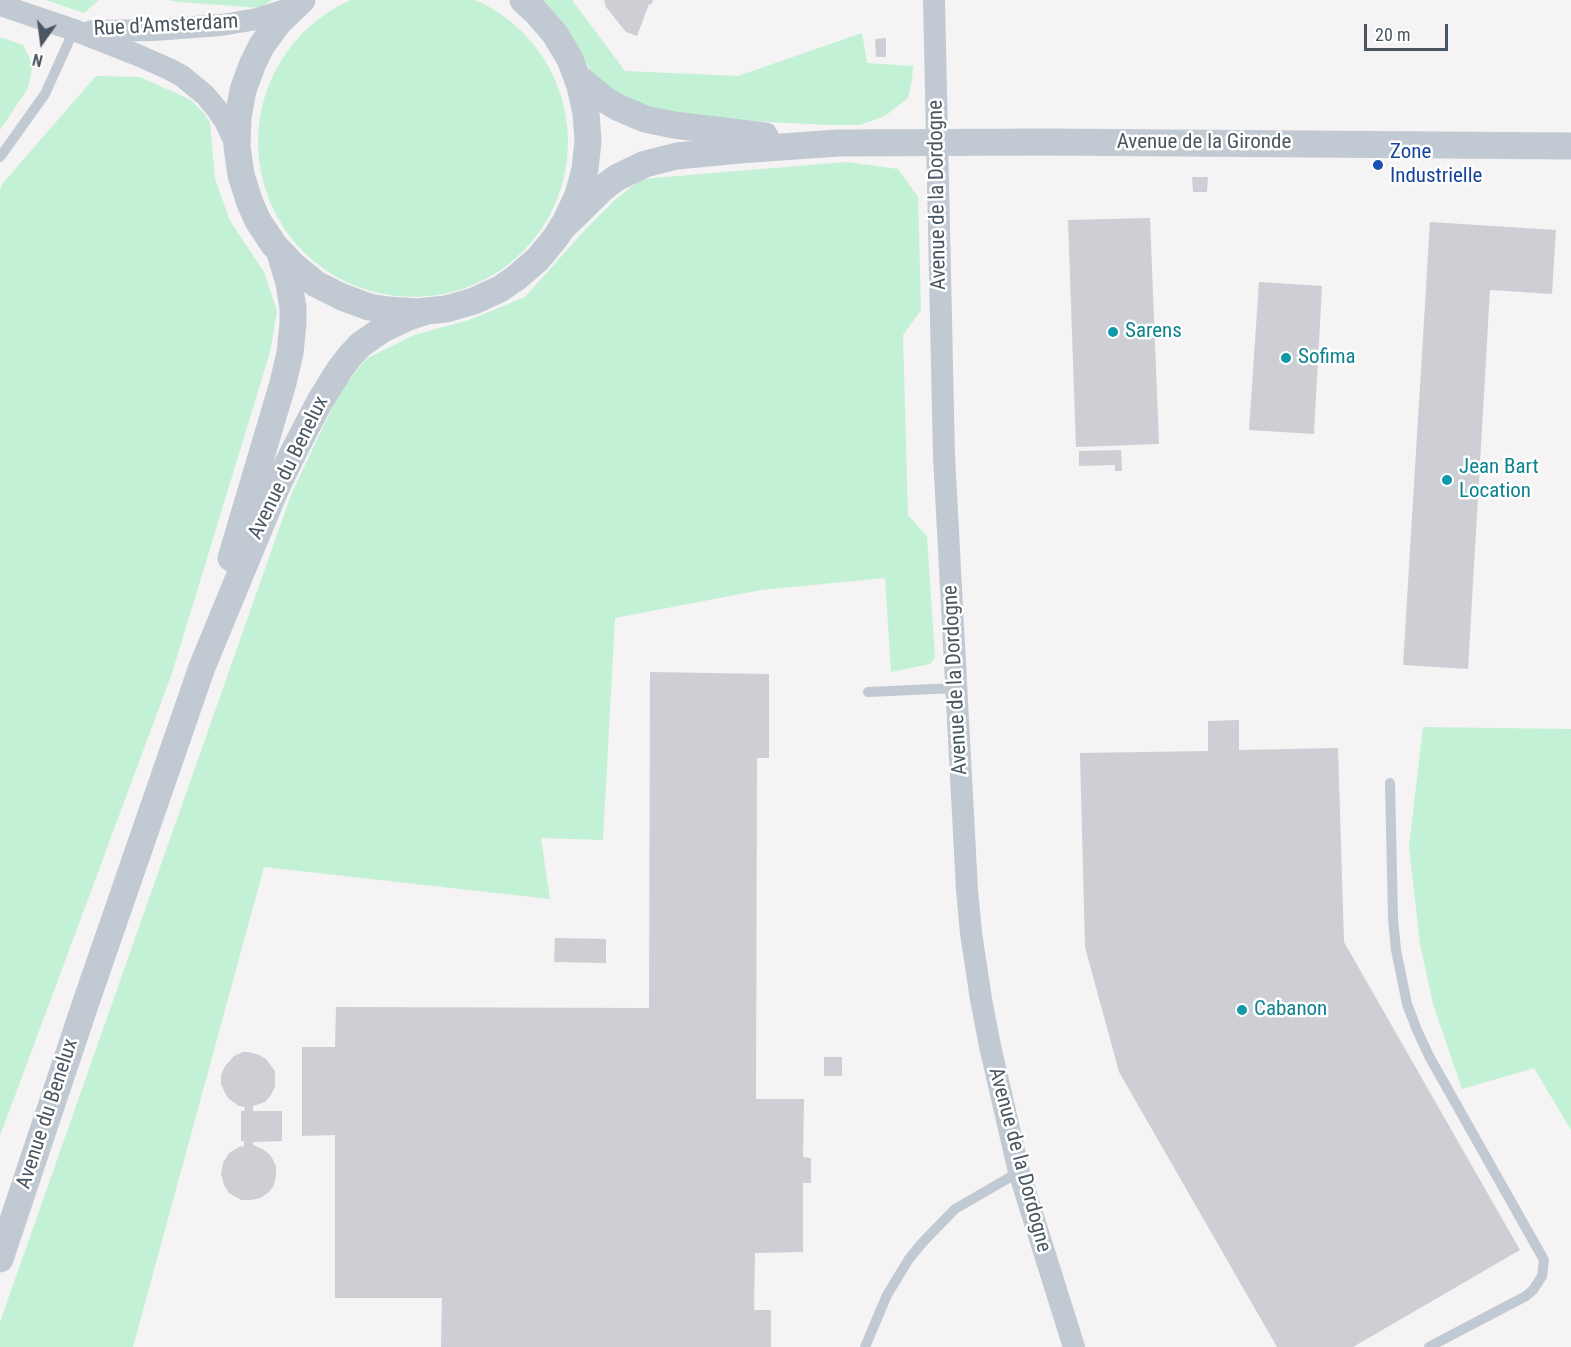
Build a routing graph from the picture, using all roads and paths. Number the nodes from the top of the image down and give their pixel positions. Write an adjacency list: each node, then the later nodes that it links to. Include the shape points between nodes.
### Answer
1 (523, 0): 6 (street, via 555,34)
2 (934, 0): 7 (street, Avenue de la Dordogne)
3 (297, 4): 5 (street, Rue d'Amsterdam, via 257,19 221,25 133,31); 10 (street, via 262,45 249,71 239,108)
4 (0, 5): 5 (street, Rue d'Amsterdam)
5 (74, 30): 10 (street, Rue d'Amsterdam, via 169,69 193,84 220,114); 11 (lane, via 45,94)
6 (577, 77): 8 (street, Avenue de la Gironde, via 604,99 645,119 714,131); 12 (street, via 587,122 586,159 578,195)
7 (938, 142): 8 (street, Avenue de la Gironde); 9 (street, Avenue de la Gironde); 16 (street, Avenue de la Dordogne, via 942,410)
8 (838, 143): 12 (street, Avenue de la Gironde, via 692,154 645,164 603,188)
9 (1571, 146)
10 (237, 147): 13 (street, via 250,203)
11 (0, 157)
12 (561, 229): 14 (street, via 538,259 500,289 464,304)
13 (280, 252): 14 (street, via 316,284 351,301 388,310); 15 (street, Avenue du Benelux, via 293,308 290,353)
14 (427, 311): 15 (street, Avenue du Benelux, via 388,326 360,345 331,383 276,488)
15 (202, 667): 19 (street, Avenue du Benelux)
16 (956, 688): 17 (lane); 20 (street, Avenue de la Dordogne, via 974,954 993,1062)
17 (868, 692)
18 (1390, 783): 25 (lane, via 1393,919 1407,1004 1429,1056 1544,1260 1542,1276 1526,1296)
19 (86, 1002): 21 (street, Avenue du Benelux); 22 (street, Avenue du Benelux)
20 (1019, 1172): 23 (lane, via 956,1209 922,1243 887,1295); 24 (street, Avenue de la Dordogne)
21 (0, 1211)
22 (0, 1259)
23 (865, 1347)
24 (1074, 1347)
25 (1429, 1347)

